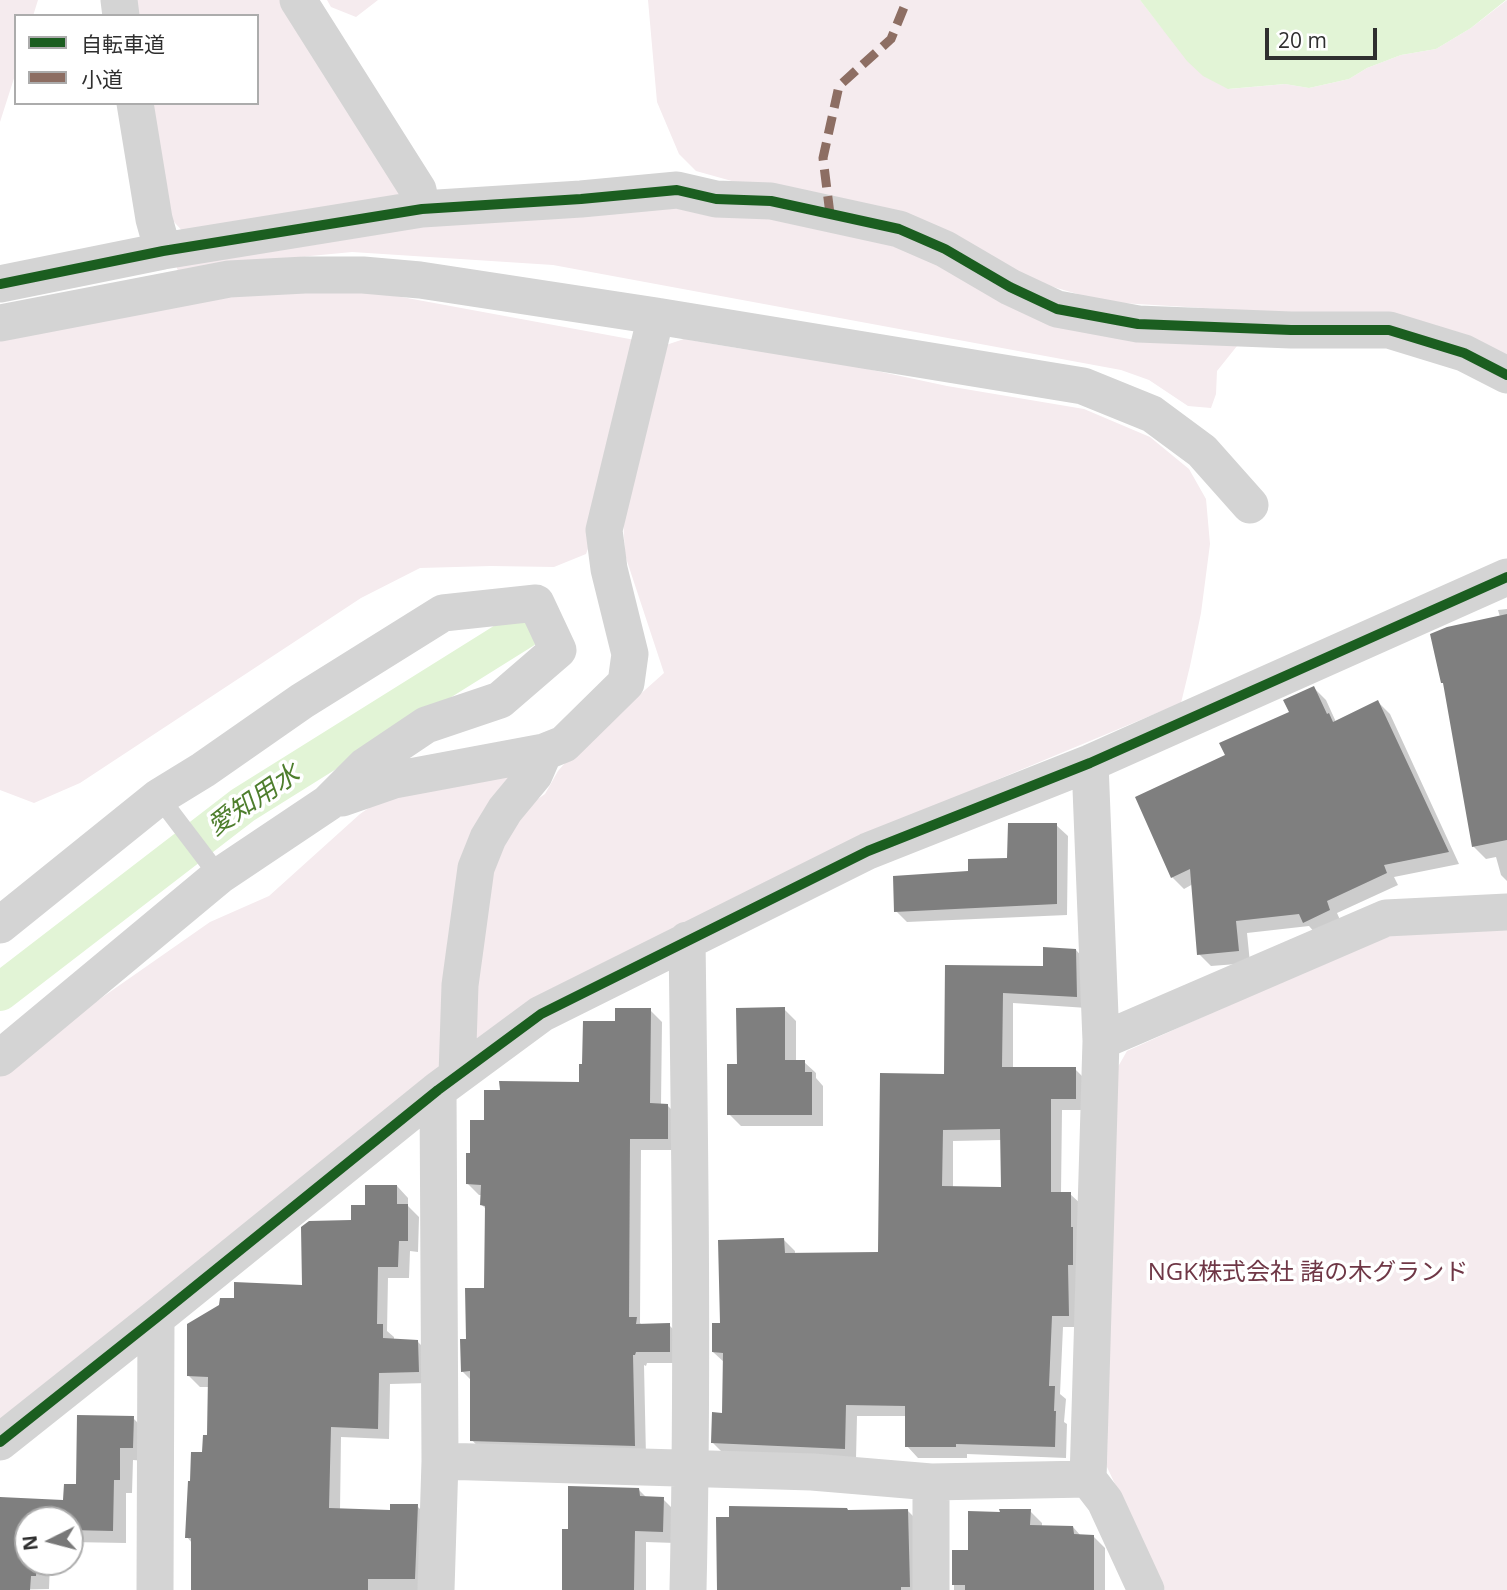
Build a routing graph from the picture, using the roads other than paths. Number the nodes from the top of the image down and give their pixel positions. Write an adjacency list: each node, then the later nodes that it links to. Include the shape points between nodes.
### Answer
1 (298, 0): 3 (street, via 418,190)
2 (135, 105): 4 (street)
3 (422, 209): 4 (street); 8 (street, via 677,190 716,199 771,201 899,229 1057,309 1138,324 1389,330 1464,353)
4 (163, 251): 5 (street)
5 (0, 284)
6 (656, 316): 7 (street, via 420,280 306,275 229,279); 9 (street, via 1083,386 1152,414 1202,451); 11 (street, via 604,530 630,654 626,683 564,744)
7 (0, 323)
8 (1507, 375)
9 (1250, 506)
10 (1507, 577): 12 (street)
11 (544, 752): 14 (street, via 394,780); 21 (street, via 534,775 488,838 476,868)
12 (1090, 763): 18 (street, via 868,851); 19 (street)
13 (159, 797): 14 (street, via 443,613 536,603 558,650 500,700 426,725 365,766); 15 (lane); 17 (street)
14 (328, 803): 15 (street)
15 (217, 872): 20 (street)
16 (1507, 912): 19 (street, via 1387,918)
17 (0, 925)
18 (687, 940): 21 (street, via 541,1014); 25 (street)
19 (1101, 1041): 26 (street)
20 (0, 1058)
21 (448, 1083): 22 (street); 24 (street)
22 (156, 1318): 23 (street); 28 (street)
23 (0, 1442)
24 (440, 1461): 25 (street); 29 (street)
25 (691, 1469): 27 (street); 30 (street)
26 (1088, 1479): 27 (street); 32 (street, via 1105,1501)
27 (931, 1482): 31 (street)
28 (155, 1590)
29 (436, 1590)
30 (688, 1590)
31 (931, 1590)
32 (1146, 1590)

